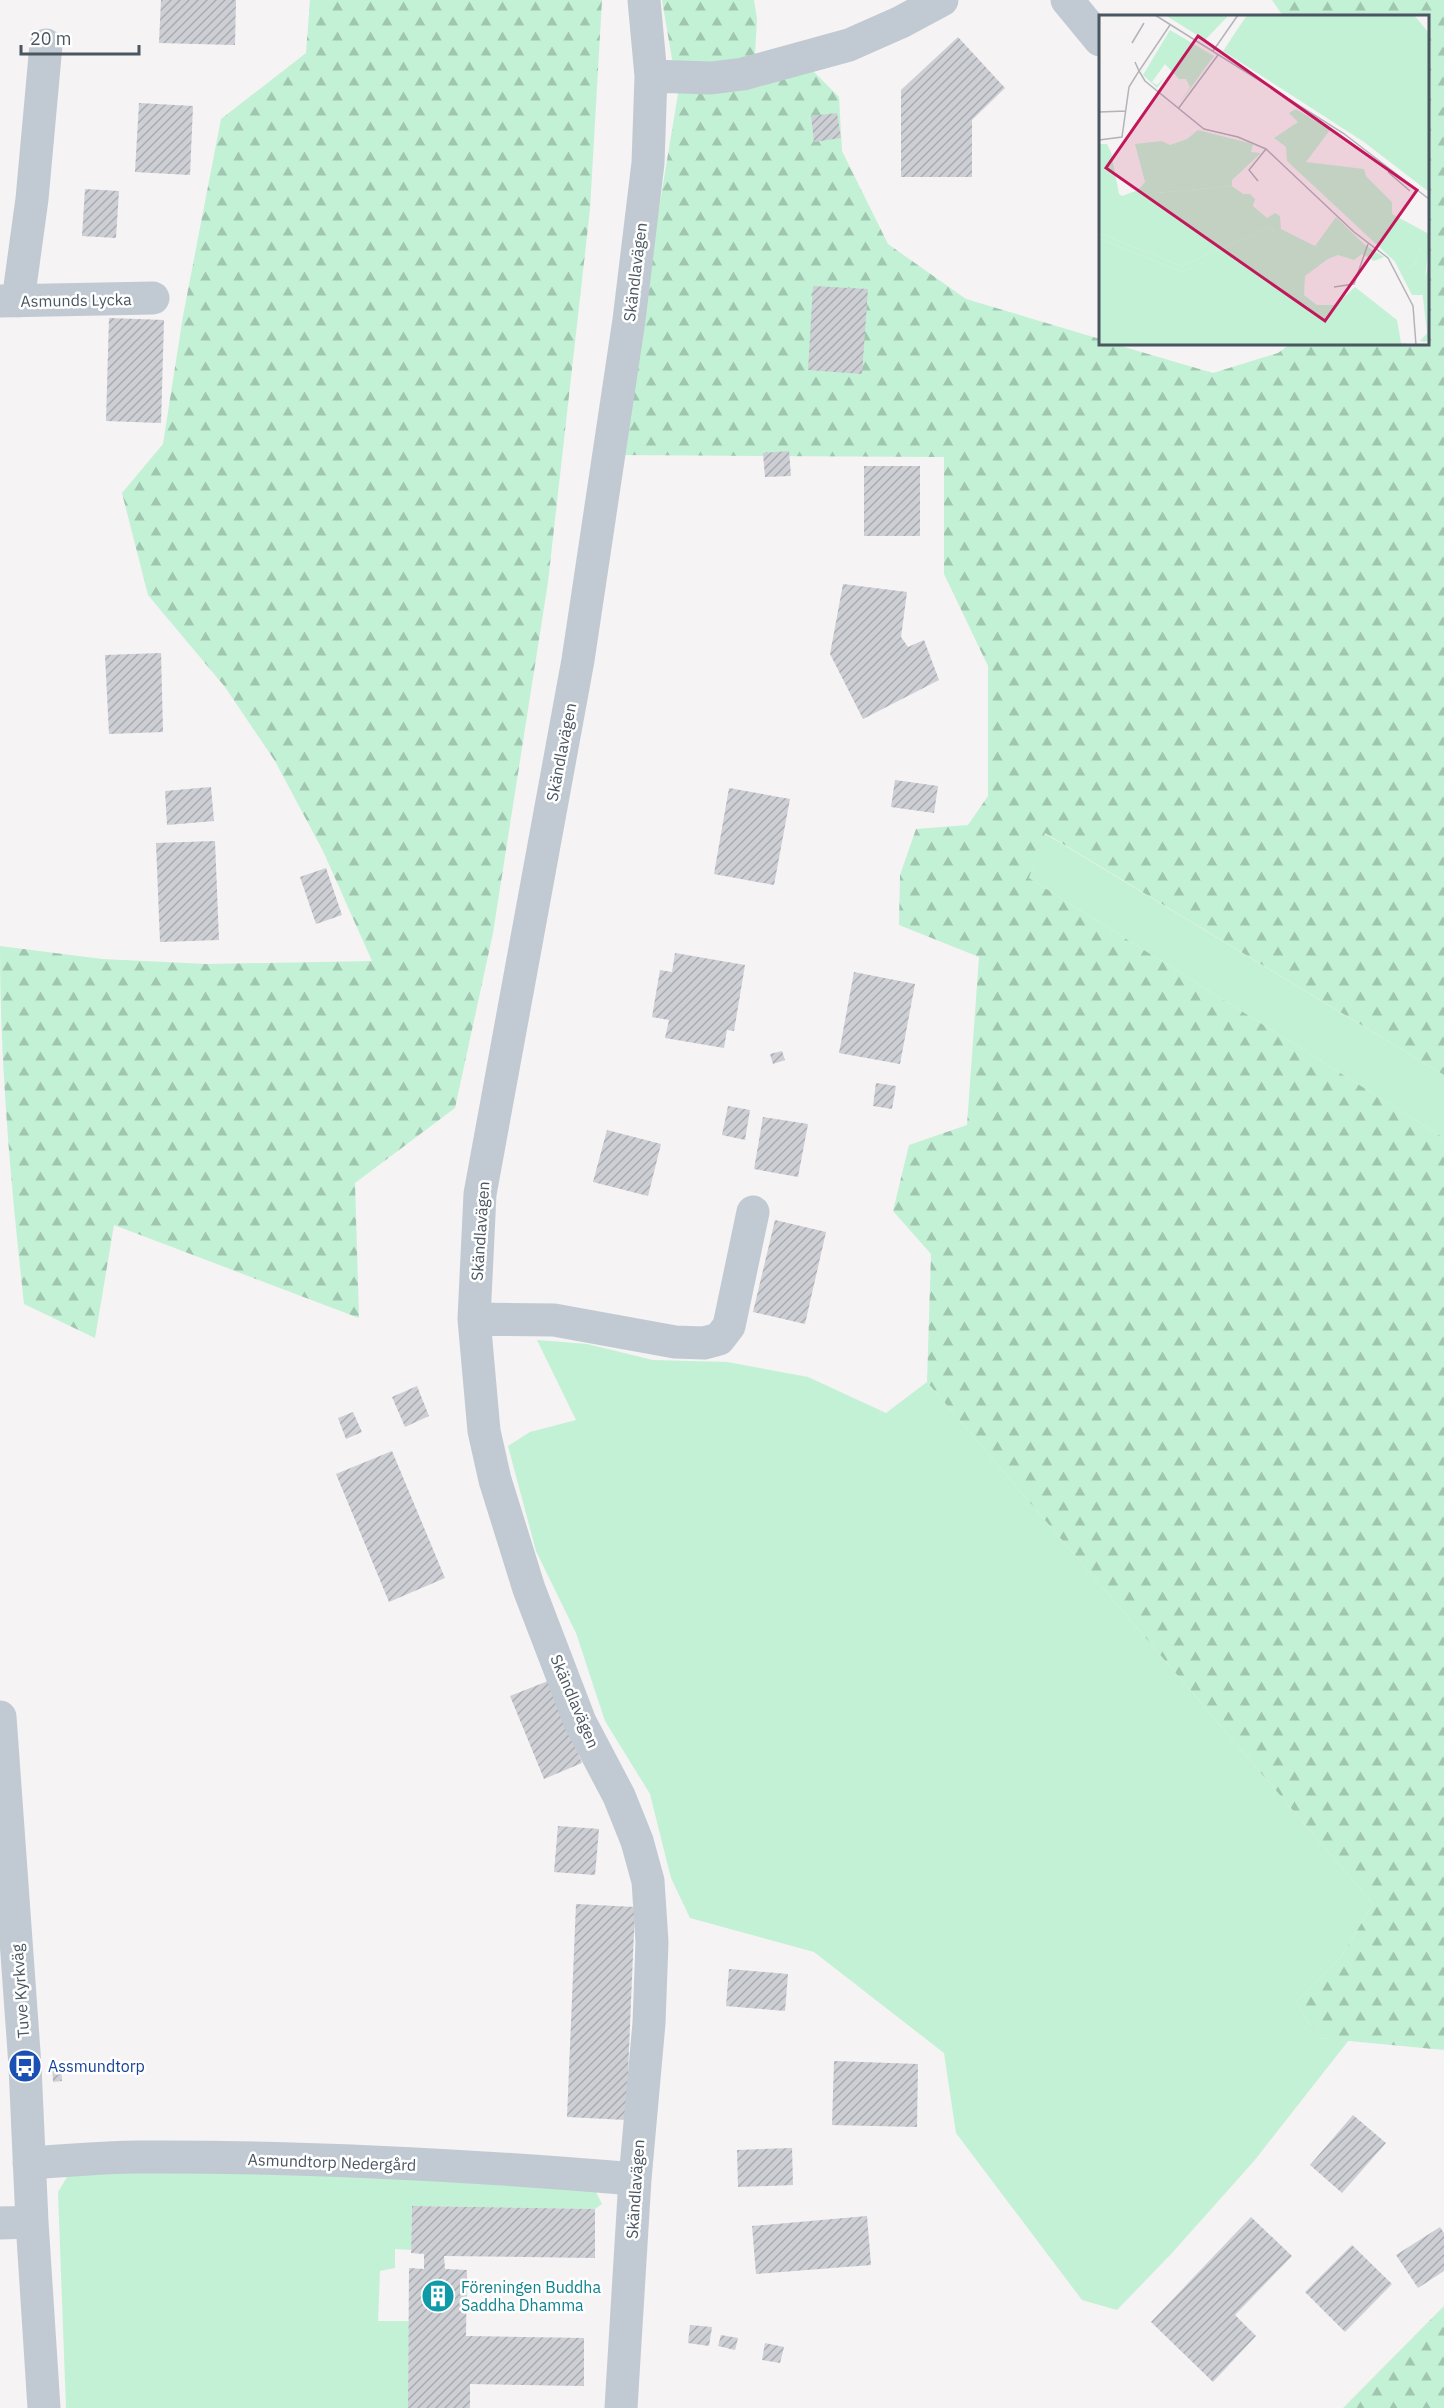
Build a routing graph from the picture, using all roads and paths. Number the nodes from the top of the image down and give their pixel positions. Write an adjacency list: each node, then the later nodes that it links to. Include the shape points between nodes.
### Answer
1 (644, 0): 6 (street, Skändlavägen)
2 (942, 0): 6 (street, via 849,45 743,74 711,78)
3 (1067, 0): 4 (street)
4 (1099, 38)
5 (46, 45): 8 (street, via 32,199)
6 (651, 76): 10 (street, Skändlavägen, via 648,163 622,365 578,660 480,1194)
7 (153, 298): 8 (street, Asmunds Lycka)
8 (9, 301)
9 (753, 1212): 10 (street, via 729,1326 719,1339 705,1344 675,1342 554,1320)
10 (474, 1319): 13 (street, Skändlavägen, via 484,1431 495,1480 529,1589 580,1722 619,1796 648,1881 652,1942 650,2023)
11 (0, 1717): 12 (street, Tuve Kyrkväg, via 26,2066)
12 (29, 2163): 13 (street, Asmundtorp Nedergård, via 137,2157 375,2162); 14 (street, Tuve Kyrkväg)
13 (635, 2179): 17 (street, Skändlavägen)
14 (32, 2222): 15 (street); 16 (street, Tuve Kyrkväg)
15 (0, 2223)
16 (44, 2408)
17 (621, 2408)

